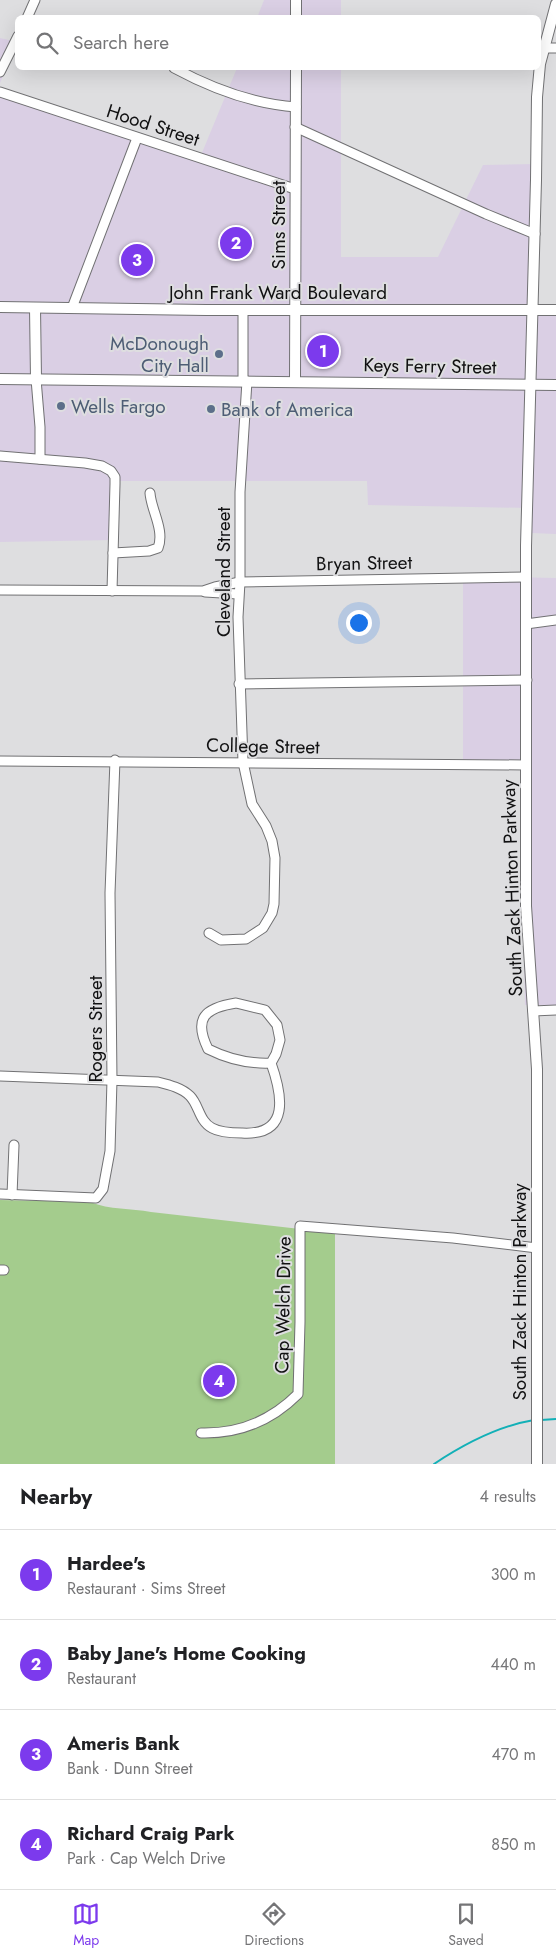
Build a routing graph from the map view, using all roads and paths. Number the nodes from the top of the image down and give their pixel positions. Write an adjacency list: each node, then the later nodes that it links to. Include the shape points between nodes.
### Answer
1 (36, 0): 4 (street)
2 (296, 0): 5 (main road)
3 (556, 4): 7 (main road, South Zack Hinton Parkway)
4 (28, 15)
5 (296, 15)
6 (15, 42): 13 (street)
7 (544, 48): 8 (street); 9 (main road, South Zack Hinton Parkway)
8 (556, 48)
9 (541, 64)
10 (178, 70): 15 (street, via 231,94)
11 (296, 70): 15 (main road, Sims Street)
12 (540, 70): 19 (main road, South Zack Hinton Parkway)
13 (0, 72)
14 (0, 92): 17 (street, Hood Street)
15 (296, 107): 16 (main road, Sims Street)
16 (296, 127): 18 (main road, Sims Street); 19 (street)
17 (137, 138): 18 (street, Hood Street); 22 (street)
18 (295, 189): 24 (main road, Sims Street)
19 (535, 234): 25 (main road, South Zack Hinton Parkway)
20 (0, 307): 21 (main road, John Frank Ward Boulevard)
21 (35, 308): 22 (main road, John Frank Ward Boulevard); 28 (main road)
22 (72, 308): 23 (main road, John Frank Ward Boulevard)
23 (243, 310): 24 (main road, John Frank Ward Boulevard); 29 (street, Cleveland Street)
24 (295, 310): 25 (main road, John Frank Ward Boulevard); 30 (main road, Sims Street)
25 (533, 310): 26 (main road, John Frank Ward Boulevard); 31 (main road, South Zack Hinton Parkway)
26 (556, 310)
27 (0, 379): 28 (main road, Keys Ferry Street)
28 (36, 379): 29 (main road, Keys Ferry Street); 34 (street)
29 (245, 381): 30 (main road, Keys Ferry Street); 38 (street, Cleveland Street)
30 (295, 382): 31 (main road, Keys Ferry Street)
31 (530, 385): 32 (main road, Keys Ferry Street); 37 (main road, South Zack Hinton Parkway)
32 (556, 385)
33 (0, 456): 34 (street)
34 (40, 459): 36 (street, via 92,464 111,471 115,477)
35 (150, 493): 36 (street, via 160,536 158,548 149,552)
36 (113, 553): 40 (street)
37 (526, 577): 38 (street, Bryan Street); 44 (main road, South Zack Hinton Parkway)
38 (240, 582): 41 (street, Bryan Street); 42 (street, Cleveland Street)
39 (0, 590): 40 (street, Bryan Street)
40 (112, 591): 41 (street, Bryan Street)
41 (203, 592): 42 (street, Bryan Street)
42 (238, 594): 46 (street, Cleveland Street)
43 (556, 620): 44 (street)
44 (526, 624): 45 (main road, South Zack Hinton Parkway)
45 (527, 680): 46 (street); 50 (main road, South Zack Hinton Parkway)
46 (239, 684): 49 (street, Cleveland Street)
47 (115, 760): 48 (street, College Street); 49 (street, College Street); 56 (street, Rogers Street, via 110,893)
48 (0, 761)
49 (243, 762): 50 (street, College Street); 51 (street, Cleveland Street, via 252,804 272,841 274,904 268,922 246,939 221,940)
50 (526, 765): 53 (main road, South Zack Hinton Parkway, via 526,906)
51 (209, 933)
52 (556, 1010): 53 (street)
53 (533, 1011): 60 (main road, South Zack Hinton Parkway, via 537,1069)
54 (271, 1063): 54 (street, via 280,1040 277,1025 265,1010 236,1003 216,1006 206,1016 201,1025 208,1049 255,1064); 56 (street, via 281,1097 279,1114 270,1127 253,1134 212,1128 201,1118 190,1096 177,1088 158,1082)
55 (0, 1076): 56 (street)
56 (112, 1080): 59 (street, Rogers Street, via 108,1166 103,1190 96,1198)
57 (14, 1145): 59 (street)
58 (0, 1194): 59 (street, Rogers Street)
59 (12, 1195)
60 (537, 1248): 61 (street, Cap Welch Drive, via 300,1226 298,1394 276,1413 252,1425 226,1432); 62 (main road, South Zack Hinton Parkway)
61 (201, 1433)
62 (537, 1464)

